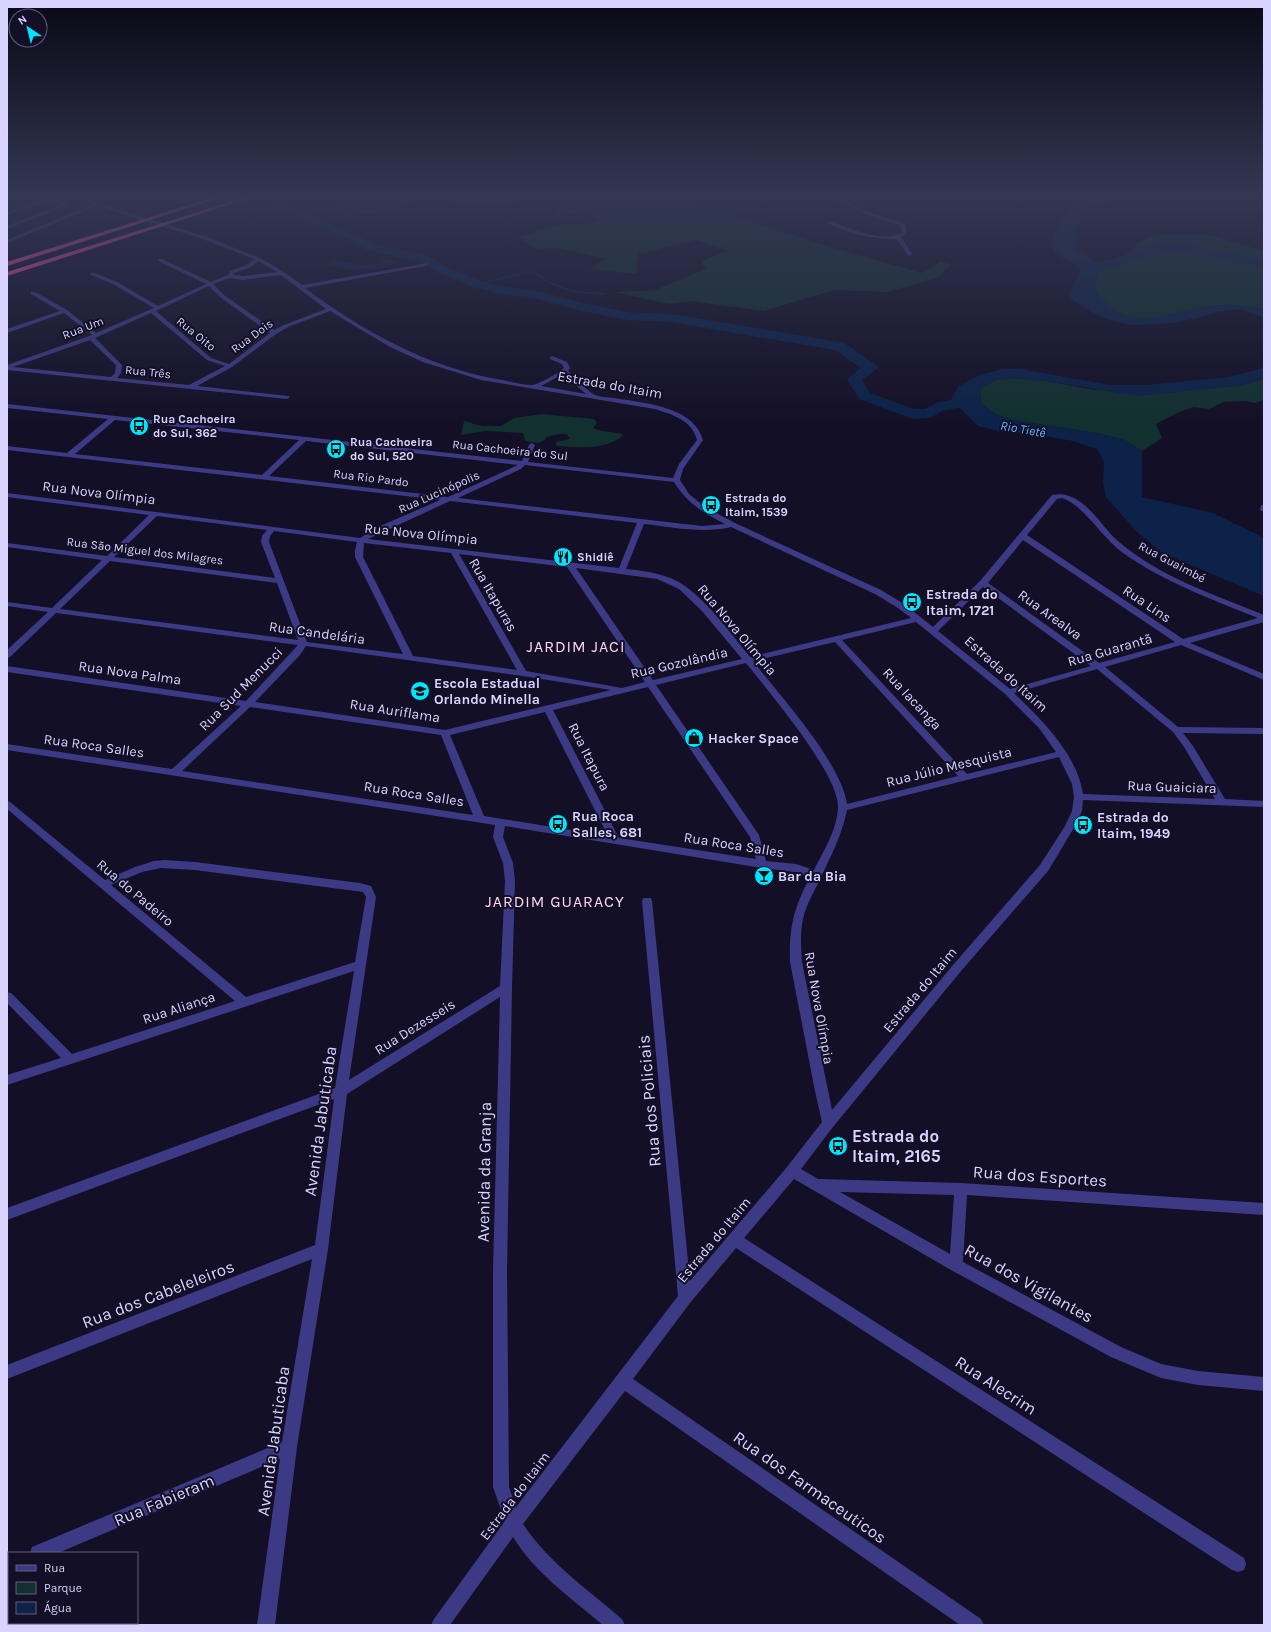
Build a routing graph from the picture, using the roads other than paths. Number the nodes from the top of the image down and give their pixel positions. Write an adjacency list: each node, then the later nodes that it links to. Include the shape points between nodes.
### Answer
1 (19, 270): 7 (highway)
2 (181, 270): 10 (street)
3 (237, 270): 9 (street, Rua Um)
4 (277, 270): 6 (street, Estrada do Itaim)
5 (391, 270): 11 (street)
6 (282, 273): 9 (street, Rua Um, via 243,278); 11 (street, Estrada do Itaim)
7 (7, 274)
8 (92, 274): 13 (street, Rua Oito, via 115,283)
9 (230, 276): 10 (street, Rua Um)
10 (208, 283): 13 (street, Rua Um); 17 (street)
11 (302, 286): 14 (street, Estrada do Itaim)
12 (33, 293): 15 (street)
13 (155, 309): 18 (street, Rua Um); 20 (street, Rua Oito, via 209,359)
14 (330, 309): 17 (street, Rua Dois); 24 (street, Estrada do Itaim, via 392,346 424,361 483,379)
15 (65, 311): 16 (street); 18 (street)
16 (7, 331)
17 (274, 333): 20 (street, Rua Dois)
18 (94, 337): 21 (street, Rua Um); 23 (street, via 119,365 118,373)
19 (552, 358): 22 (street, via 567,365)
20 (230, 366): 25 (street, Rua Dois)
21 (7, 367): 23 (street, Rua Três)
22 (564, 371): 24 (street); 26 (street)
23 (112, 379): 25 (street, Rua Três, via 145,386)
24 (534, 387): 26 (street, Estrada do Itaim)
25 (189, 388): 27 (street, Rua Três)
26 (591, 396): 36 (street, Estrada do Itaim, via 663,410 685,420 697,429 700,440 693,453 678,470)
27 (287, 397)
28 (7, 406): 29 (street, Rua Cachoeira do Sul)
29 (114, 417): 30 (street, Rua Cachoeira do Sul); 33 (street)
30 (305, 438): 34 (street, Rua Cachoeira do Sul); 35 (street)
31 (532, 445): 34 (street)
32 (7, 448): 33 (street, Rua Rio Pardo)
33 (69, 455): 35 (street, Rua Rio Pardo)
34 (524, 463): 36 (street, Rua Cachoeira do Sul); 38 (street, Rua Lucinópolis, via 519,468)
35 (264, 477): 38 (street, Rua Rio Pardo)
36 (676, 480): 43 (street, Estrada do Itaim, via 694,503)
37 (7, 494): 41 (street, Rua Nova Olímpia)
38 (452, 498): 42 (street, Rua Rio Pardo); 46 (street, Rua Lucinópolis)
39 (1264, 507): 40 (street)
40 (1264, 510)
41 (155, 514): 44 (street, Rua Nova Olímpia); 49 (street)
42 (641, 522): 43 (street, Rua Rio Pardo, via 711,529); 51 (street)
43 (732, 525): 57 (street, Estrada do Itaim, via 878,592)
44 (272, 529): 46 (street, Rua Nova Olímpia); 52 (street, Rua Sud Menucci, via 265,542)
45 (1024, 536): 53 (street, Rua Guaimbé); 56 (street, Rua Guaimbé, via 1055,497 1064,496 1082,507 1124,550 1146,564 1184,584); 60 (street, Rua Lins)
46 (361, 540): 48 (street, Rua Nova Olímpia); 63 (street, via 358,548 359,557)
47 (7, 546): 49 (street, Rua São Miguel dos Milagres)
48 (453, 550): 50 (street, Rua Nova Olímpia); 67 (street, Rua Itapuras)
49 (110, 558): 52 (street, Rua São Miguel dos Milagres); 55 (street)
50 (569, 564): 51 (street, Rua Nova Olímpia); 69 (street)
51 (622, 570): 64 (street, Rua Nova Olímpia, via 659,577 682,587 705,609)
52 (279, 581): 61 (street, Rua Sud Menucci)
53 (983, 583): 58 (street, Rua Guaimbé); 65 (street, Rua Arealva)
54 (7, 604): 55 (street, Rua Candelária)
55 (54, 611): 61 (street, Rua Candelária); 62 (street)
56 (1264, 618): 60 (street, Rua Guarantã)
57 (918, 619): 58 (street, Estrada do Itaim); 59 (street, Rua Gozolândia)
58 (933, 631): 71 (street, Estrada do Itaim)
59 (837, 639): 64 (street, Rua Gozolândia); 80 (street, Rua Iacanga)
60 (1182, 643): 65 (street, Rua Guarantã); 68 (street, Rua Lins)
61 (303, 644): 63 (street, Rua Candelária); 72 (street, Rua Sud Menucci)
62 (7, 655)
63 (410, 659): 67 (street, Rua Candelária)
64 (748, 660): 69 (street, Rua Gozolândia); 85 (street, Rua Nova Olímpia, via 815,747 834,778)
65 (1099, 667): 71 (street, Rua Guarantã); 74 (street, Rua Arealva)
66 (7, 669): 72 (street, Rua Nova Palma)
67 (523, 673): 70 (street, Rua Candelária)
68 (1264, 677)
69 (649, 683): 70 (street, Rua Gozolândia); 89 (street, via 754,837)
70 (623, 690): 73 (street, Rua Gozolândia)
71 (1008, 692): 78 (street, Estrada do Itaim, via 1042,726)
72 (249, 703): 76 (street, Rua Auriflama); 79 (street, Rua Sud Menucci)
73 (548, 708): 76 (street, Rua Gozolândia); 88 (street, Rua Itapura)
74 (1176, 730): 75 (street); 82 (street, Rua Arealva)
75 (1264, 731)
76 (445, 733): 86 (street, Rua Auriflama)
77 (7, 748): 79 (street, Rua Roca Salles)
78 (1062, 753): 80 (street, Rua Júlio Mesquista); 81 (street, Estrada do Itaim, via 1077,784)
79 (175, 772): 86 (street, Rua Roca Salles)
80 (965, 778): 85 (street, Rua Júlio Mesquista)
81 (1079, 798): 82 (street, Rua Guaiciara); 100 (street, Estrada do Itaim, via 1077,811 1070,826 1044,868 962,962)
82 (1222, 803): 84 (street, Rua Guaiciara)
83 (7, 804): 91 (street, Rua do Padeiro)
84 (1264, 804)
85 (844, 808): 90 (street, Rua Nova Olímpia, via 830,848)
86 (480, 819): 87 (street, Rua Roca Salles)
87 (501, 822): 88 (street, Rua Roca Salles); 94 (street, Avenida da Granja, via 498,838 508,863 510,881)
88 (615, 840): 89 (street, Rua Roca Salles)
89 (762, 864): 90 (street, Rua Roca Salles, via 796,868)
90 (816, 874): 100 (street, Rua Nova Olímpia, via 798,918 796,962)
91 (103, 885): 93 (street, Avenida Jabuticaba, via 145,867 160,864 195,866 364,888 371,897); 96 (street, Rua do Padeiro)
92 (647, 901): 109 (street, Rua dos Policiais)
93 (360, 965): 96 (street, Rua Aliança); 99 (street, Avenida Jabuticaba)
94 (506, 988): 99 (street, Rua Dezesseis); 114 (street, Avenida da Granja, via 500,1271 501,1488)
95 (7, 996): 97 (street)
96 (246, 1003): 97 (street, Rua Aliança)
97 (71, 1060): 98 (street, Rua Aliança)
98 (7, 1080)
99 (341, 1091): 105 (street); 107 (street, Avenida Jabuticaba)
100 (829, 1123): 101 (street, Estrada do Itaim)
101 (792, 1171): 102 (street, Rua dos Vigilantes); 106 (street, Estrada do Itaim)
102 (814, 1185): 103 (street, Rua dos Esportes); 108 (street, Rua dos Vigilantes)
103 (961, 1189): 104 (street, Rua dos Esportes); 108 (street)
104 (1264, 1209)
105 (7, 1214)
106 (734, 1239): 109 (street, Estrada do Itaim); 116 (street, Rua Alecrim)
107 (321, 1249): 110 (street, Rua dos Cabeleleiros); 113 (street, Avenida Jabuticaba)
108 (956, 1265): 112 (street, Rua dos Vigilantes, via 1116,1352 1161,1370 1198,1378)
109 (685, 1298): 111 (street, Estrada do Itaim)
110 (7, 1372)
111 (623, 1381): 114 (street, Estrada do Itaim); 120 (street, Rua dos Farmaceuticos)
112 (1264, 1384)
113 (289, 1447): 115 (street, Rua Fabieram); 117 (street, Avenida Jabuticaba)
114 (514, 1522): 118 (street, Estrada do Itaim); 119 (street, Avenida da Granja, via 528,1546 541,1561)
115 (40, 1552)
116 (1238, 1564)
117 (266, 1625)
118 (440, 1625)
119 (616, 1625)
120 (975, 1625)

